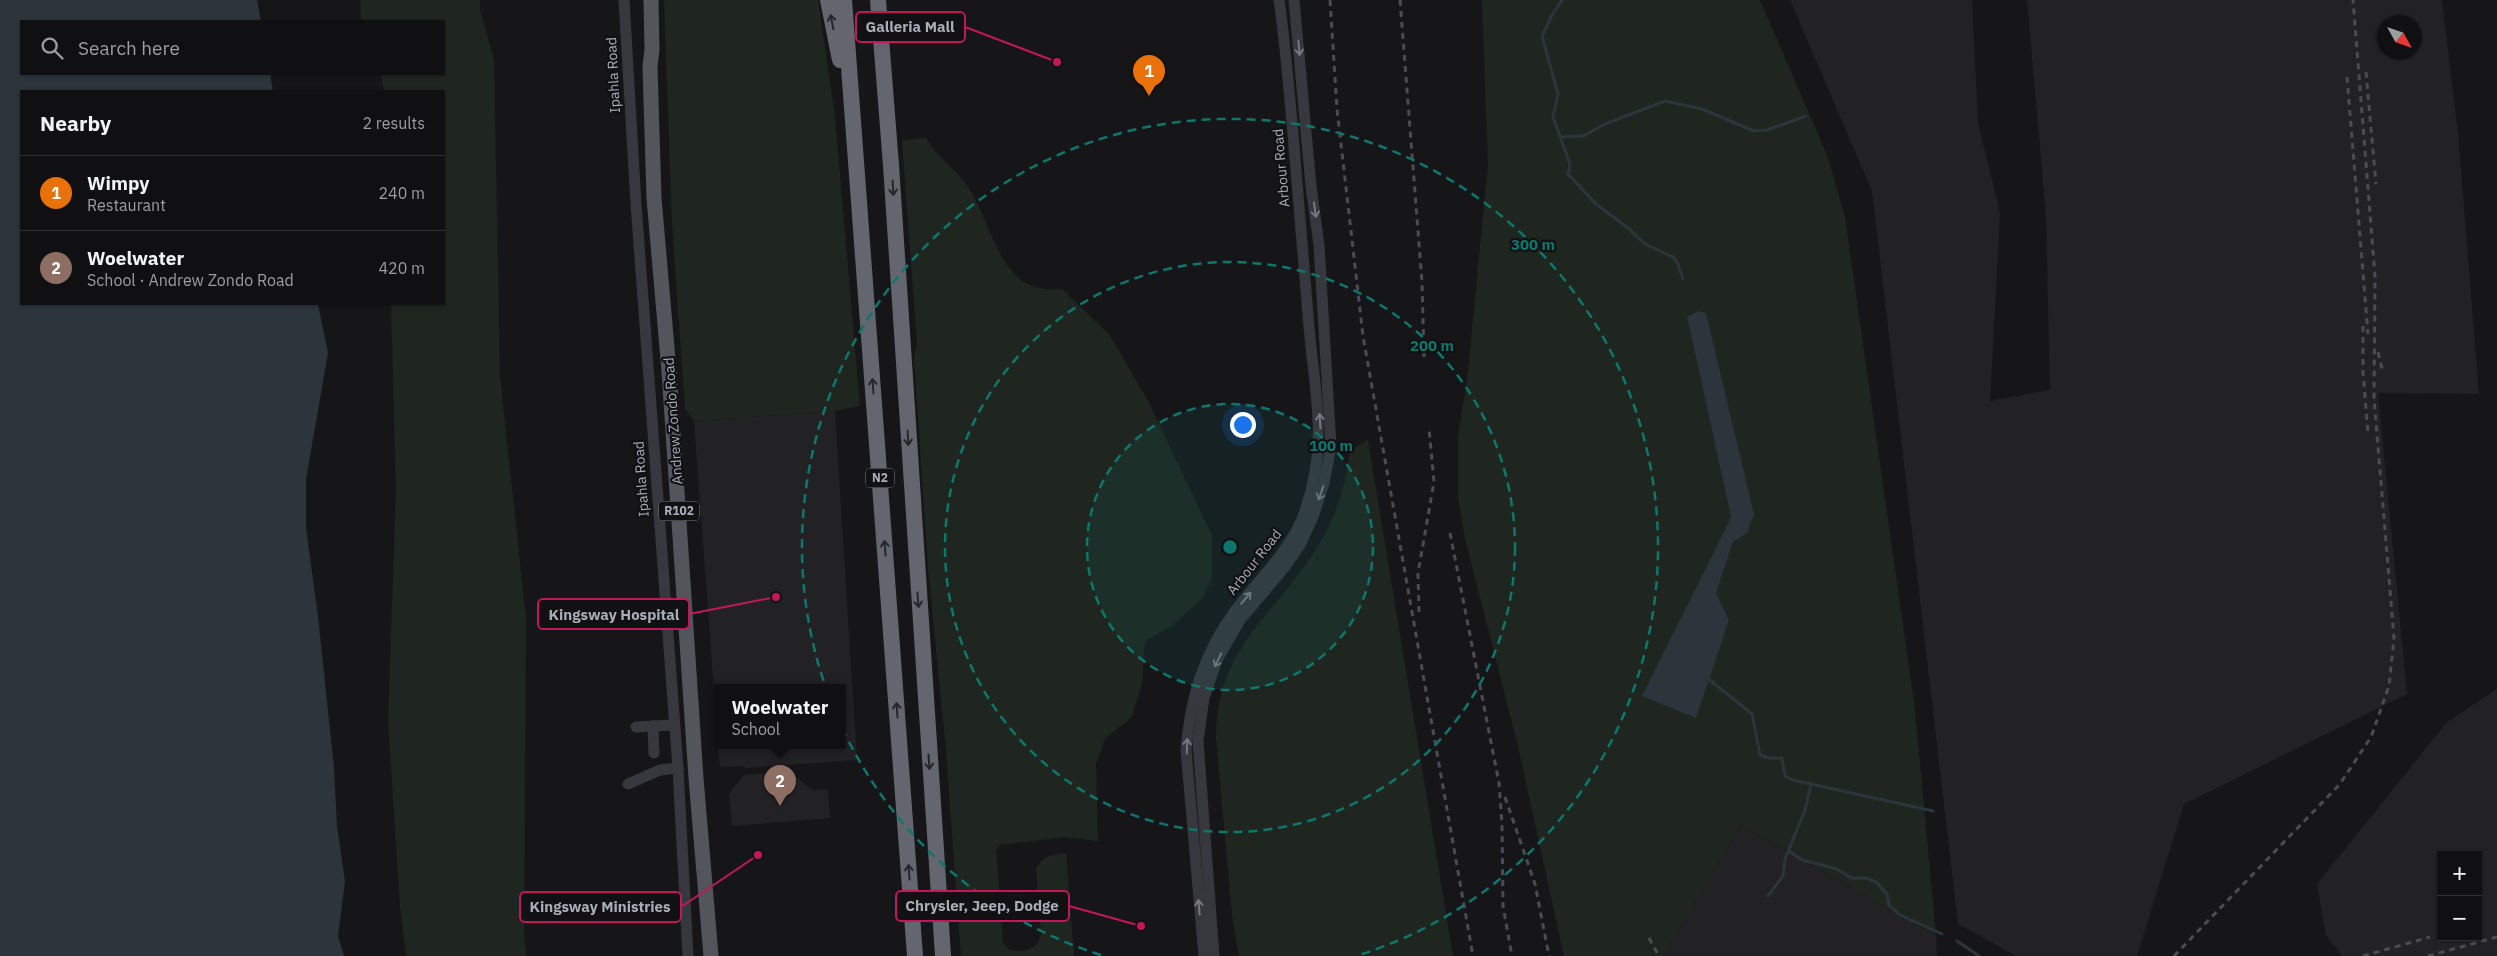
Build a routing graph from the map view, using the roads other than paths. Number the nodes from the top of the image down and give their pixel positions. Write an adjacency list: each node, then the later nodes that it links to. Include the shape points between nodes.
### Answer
1 (624, 0): 13 (street, Ipahla Road)
2 (640, 0): 10 (main road, Andrew Zondo Road / R102, via 646,60)
3 (651, 0): 10 (main road, Andrew Zondo Road / R102)
4 (828, 0): 11 (highway, one-way to 4)
5 (844, 0): 11 (highway, N2)
6 (878, 0): 12 (highway, N2)
7 (887, 0): 12 (highway)
8 (1279, 0): 23 (street, Arbour Road, one-way to 8, via 1186,750 1195,688 1220,633 1292,541 1305,512 1319,456 1318,393 1308,318)
9 (1294, 0): 24 (street, Arbour Road, one-way to 24, via 1319,245 1331,446 1324,482 1300,545 1240,620 1217,660 1204,698 1198,741)
10 (650, 66): 20 (main road, Andrew Zondo Road / R102, via 654,198 671,390)
11 (855, 138): 21 (highway, N2, one-way to 11)
12 (891, 165): 22 (highway, N2, one-way to 22)
13 (673, 725): 14 (street); 17 (street, Ipahla Road)
14 (653, 726): 15 (street); 16 (street)
15 (636, 727)
16 (654, 753)
17 (678, 768): 18 (street, via 660,770); 19 (street, Ipahla Road)
18 (628, 784)
19 (688, 956)
20 (711, 956)
21 (915, 956)
22 (943, 956)
23 (1204, 956)
24 (1214, 956)

